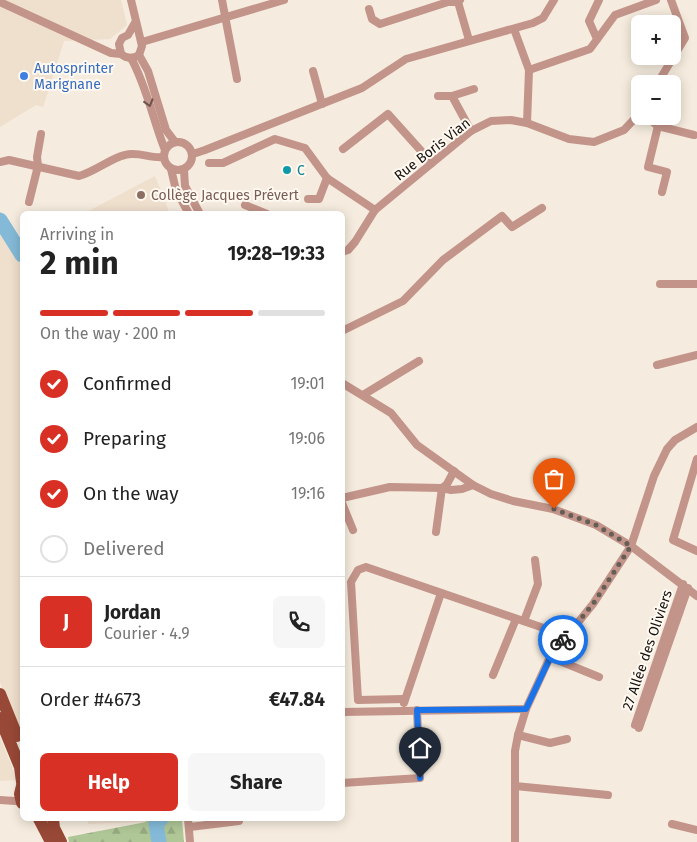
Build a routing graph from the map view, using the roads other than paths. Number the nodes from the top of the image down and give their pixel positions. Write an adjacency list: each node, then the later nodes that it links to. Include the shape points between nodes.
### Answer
1 (131, 0): 13 (street)
2 (222, 0): 12 (street)
3 (284, 0): 10 (street)
4 (554, 0): 14 (street, via 543,18)
5 (598, 0): 16 (street, via 588,20)
6 (656, 0): 16 (street, via 614,15)
7 (671, 0): 26 (street, via 686,38)
8 (459, 1): 11 (street, via 380,24 372,19); 17 (street)
9 (1, 2): 20 (street)
10 (267, 2): 12 (street)
11 (369, 8)
12 (225, 17): 18 (street); 27 (street)
13 (136, 21): 15 (street); 18 (street)
14 (514, 29): 17 (street); 24 (street)
15 (128, 35): 18 (street, via 135,35); 19 (street)
16 (597, 39): 24 (street, via 590,49)
17 (469, 40): 31 (street, via 406,59 362,88)
18 (141, 41): 22 (street)
19 (119, 44): 20 (street); 21 (street)
20 (99, 47): 21 (street)
21 (121, 54): 23 (street)
22 (139, 55): 23 (street); 38 (street, via 148,71 166,130)
23 (131, 58): 40 (street, one-way to 40, via 141,77)
24 (529, 70): 33 (street)
25 (313, 71): 31 (street)
26 (663, 75)
27 (237, 78)
28 (474, 89): 30 (street)
29 (438, 96): 30 (street)
30 (452, 96): 35 (street)
31 (322, 104): 41 (street)
32 (631, 122): 33 (street, Rue Boris Vian, via 624,130 594,142 570,139)
33 (527, 123): 35 (street, Rue Boris Vian, via 491,121)
34 (658, 126): 37 (street); 49 (street, via 648,167 667,172)
35 (471, 131): 43 (street, Rue Boris Vian)
36 (41, 134): 45 (street)
37 (694, 135)
38 (175, 142): 40 (street); 41 (street, via 188,145)
39 (343, 149): 43 (street, via 388,114)
40 (165, 154): 45 (street, via 154,159 126,154 79,176); 46 (street, via 165,162)
41 (193, 154): 47 (street, via 191,163)
42 (0, 162): 45 (street, via 9,160)
43 (432, 162): 54 (street, Rue Boris Vian)
44 (210, 163): 48 (street, via 223,162 275,139 305,148)
45 (38, 166): 51 (street)
46 (171, 169): 47 (street); 55 (street, via 176,190)
47 (184, 170): 56 (street, via 185,186)
48 (327, 178): 50 (street, via 319,200); 54 (street)
49 (662, 192)
50 (308, 199)
51 (30, 202)
52 (244, 205): 57 (street)
53 (542, 208): 61 (street, via 512,227 502,216 443,260 403,301)
54 (375, 210): 58 (street, Rue Boris Vian, via 355,242)
55 (187, 211)
56 (198, 211)
57 (259, 211)
58 (345, 251)
59 (660, 284): 60 (street)
60 (697, 284)
61 (345, 330)
62 (697, 354): 64 (street)
63 (419, 360): 66 (street)
64 (657, 365)
65 (345, 385): 66 (street)
66 (363, 395): 69 (street, via 391,413 417,446)
67 (697, 427): 76 (street, via 666,449)
68 (697, 459): 77 (street, via 673,540)
69 (454, 471): 70 (street); 71 (street)
70 (473, 485): 71 (street, via 462,489); 76 (street, via 596,525)
71 (442, 488): 72 (street, via 390,487); 75 (street)
72 (345, 497)
73 (345, 510): 74 (street)
74 (353, 530)
75 (436, 532)
76 (631, 546): 80 (street); 83 (street, via 593,604)
77 (697, 551)
78 (536, 560): 82 (street, via 538,584)
79 (697, 584): 80 (street)
80 (690, 590): 94 (street)
81 (441, 593): 82 (street); 88 (street); 88 (street, via 366,567 358,570 351,582 358,700)
82 (520, 620): 83 (street); 85 (street)
83 (567, 636): 84 (street)
84 (550, 658): 86 (street); 89 (street)
85 (493, 675)
86 (599, 677)
87 (0, 694): 97 (main road)
88 (404, 699): 90 (street)
89 (526, 709): 91 (street); 95 (street)
90 (404, 710): 91 (street); 92 (street)
91 (417, 710): 99 (street, via 420,778)
92 (345, 712)
93 (0, 718): 98 (main road)
94 (637, 726)
95 (518, 735): 96 (street, via 550,743); 100 (street)
96 (567, 739)
97 (20, 745)
98 (20, 767)
99 (345, 783)
100 (515, 786): 101 (street); 113 (street)
101 (608, 796)
102 (0, 800): 103 (street)
103 (20, 801)
104 (40, 821): 110 (main road)
105 (53, 821): 111 (main road)
106 (239, 821): 107 (street)
107 (189, 823): 112 (street)
108 (672, 824): 109 (street)
109 (697, 830)
110 (52, 842)
111 (61, 842)
112 (190, 842)
113 (515, 842)

